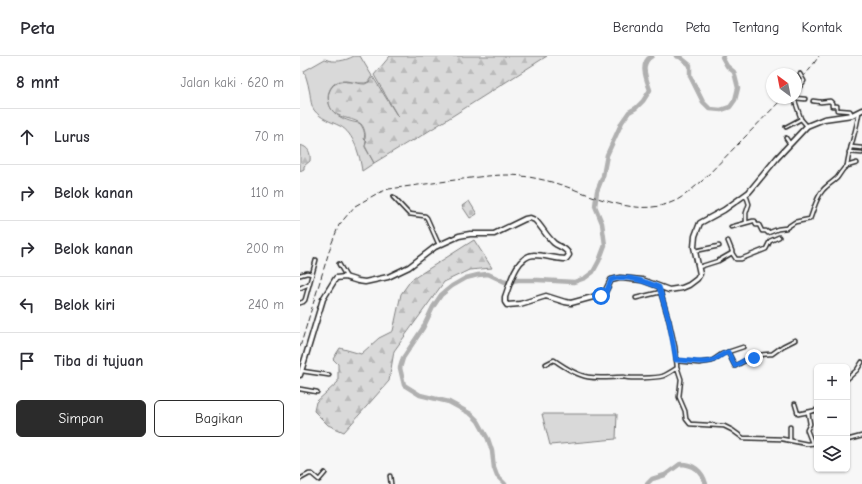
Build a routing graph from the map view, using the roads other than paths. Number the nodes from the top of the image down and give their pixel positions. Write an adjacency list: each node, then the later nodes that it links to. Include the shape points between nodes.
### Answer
1 (802, 99): 2 (street)
2 (805, 99)
3 (813, 101): 6 (street, via 830,101 832,106 837,106 837,110 850,111)
4 (796, 104): 7 (street)
5 (861, 111): 6 (main road); 12 (street)
6 (852, 115): 8 (main road, via 824,119)
7 (801, 119): 8 (street); 9 (street)
8 (807, 126): 11 (main road)
9 (786, 127)
10 (786, 138): 11 (street)
11 (790, 145): 18 (main road)
12 (851, 146): 13 (street); 14 (street)
13 (862, 148)
14 (850, 152): 15 (street); 17 (street)
15 (862, 153)
16 (857, 164): 17 (street)
17 (847, 166): 20 (street, via 822,190 810,219 768,233 762,231 755,221)
18 (746, 195): 20 (street, via 749,204); 26 (main road, via 700,223 695,236)
19 (393, 197): 24 (street, via 409,214 427,218)
20 (746, 222): 21 (street)
21 (731, 227)
22 (779, 237): 27 (street, via 770,241 766,249 741,259 736,259)
23 (728, 241): 27 (street)
24 (439, 245): 33 (main road, via 409,267 388,277 361,282); 35 (main road, via 463,234 496,233 521,220 530,218 537,222 551,241 568,252 568,257 566,259 530,256 523,259 505,299 506,304 510,306 546,296 568,303 595,297 604,294 611,280 618,278 642,280)
25 (719, 246): 26 (street)
26 (695, 251): 30 (main road)
27 (732, 253): 30 (street, via 718,261)
28 (316, 260): 31 (street)
29 (339, 264): 33 (street)
30 (698, 267): 35 (main road, via 699,277 689,285 669,290)
31 (312, 274): 32 (street); 34 (street)
32 (300, 275)
33 (346, 277): 47 (main road, via 336,278 326,293)
34 (310, 284): 36 (street); 39 (street, via 305,300)
35 (659, 287): 37 (street)
36 (300, 288)
37 (661, 292): 38 (street); 43 (street)
38 (636, 298)
39 (300, 303)
40 (795, 340): 42 (street, via 773,354 764,354 735,366)
41 (743, 348): 42 (street)
42 (728, 352): 43 (street, via 709,362)
43 (676, 360): 46 (street)
44 (862, 362): 51 (street)
45 (546, 364): 48 (street, via 554,360)
46 (677, 368): 48 (street, via 664,376 628,379 595,378); 60 (street, via 681,379 679,397 689,423 724,426 743,438)
47 (301, 373): 49 (street)
48 (578, 374): 50 (street)
49 (329, 375)
50 (573, 375)
51 (850, 376)
52 (300, 389): 53 (street)
53 (317, 392)
54 (794, 404): 56 (street, via 798,414)
55 (814, 411): 56 (street)
56 (808, 412): 61 (street, via 810,424 807,430)
57 (790, 427): 60 (street)
58 (862, 436): 59 (street)
59 (850, 439)
60 (790, 440): 61 (street)
61 (812, 443)
62 (326, 473): 64 (street, via 319,480 309,474)
63 (390, 476): 65 (street)
64 (300, 480)
65 (391, 484)

